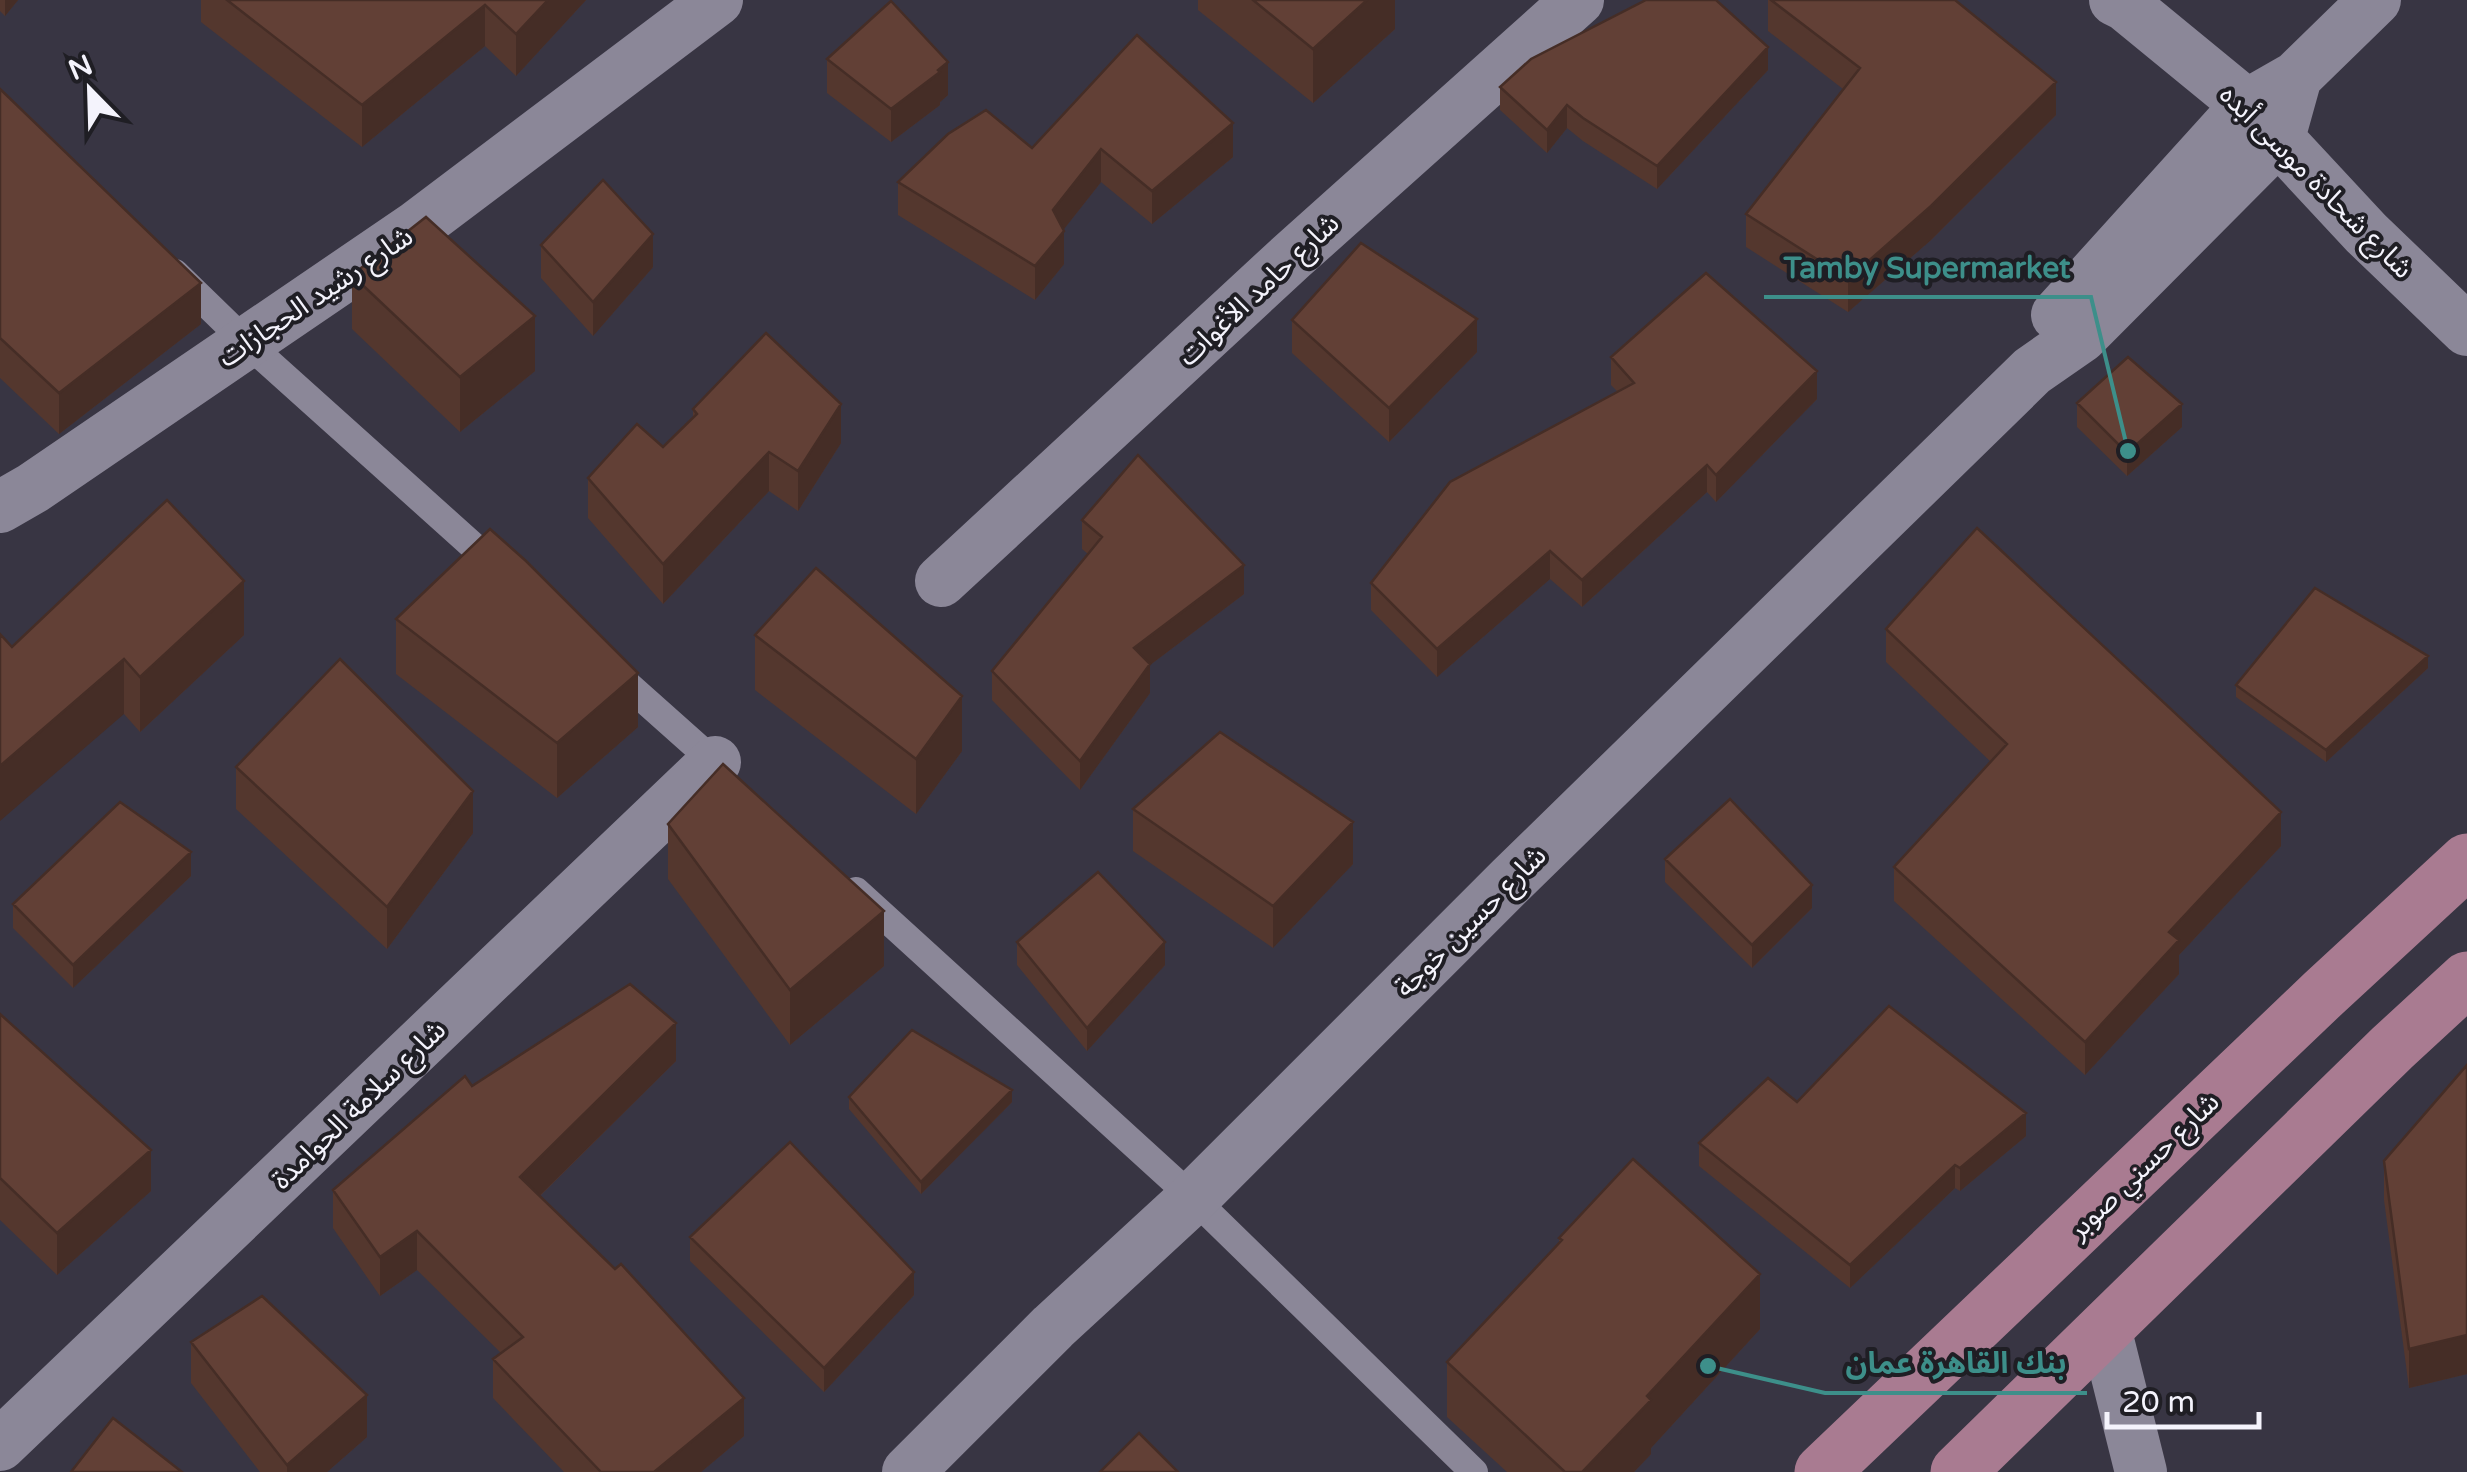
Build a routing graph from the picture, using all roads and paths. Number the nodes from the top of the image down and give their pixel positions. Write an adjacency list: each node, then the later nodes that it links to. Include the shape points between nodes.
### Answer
1 (717, 0): 9 (street, شارع رشيد الحجازات, via 416,227)
2 (1578, 0): 11 (street, شارع حامد الأغوات)
3 (2090, 0): 6 (street, شارع شحادة موسى أبده)
4 (2115, 0): 6 (street, شارع شحادة موسى أبده)
5 (2374, 0): 6 (street, شارع حسين خوجة)
6 (2249, 135): 8 (street, شارع شحادة موسى أبده); 20 (street, شارع حسين خوجة, via 2081,336 2032,371)
7 (151, 250): 9 (lane)
8 (2467, 330)
9 (247, 343): 10 (street, شارع رشيد الحجازات); 12 (lane)
10 (0, 508)
11 (941, 582)
12 (524, 592)
13 (598, 657): 14 (lane)
14 (729, 775): 22 (street, شارع سلامة الحوامدة)
15 (2467, 861): 18 (main road, شارع حسني صوبر)
16 (830, 868): 20 (lane)
17 (2467, 979): 19 (main road)
18 (2324, 993): 19 (main road); 25 (main road, شارع حسني صوبر)
19 (2392, 1048): 21 (main road)
20 (1193, 1198): 23 (street, شارع حسين خوجة); 24 (lane)
21 (2105, 1328): 26 (main road); 27 (street)
22 (0, 1445)
23 (908, 1472)
24 (1474, 1472)
25 (1822, 1472)
26 (1958, 1472)
27 (2142, 1472)

